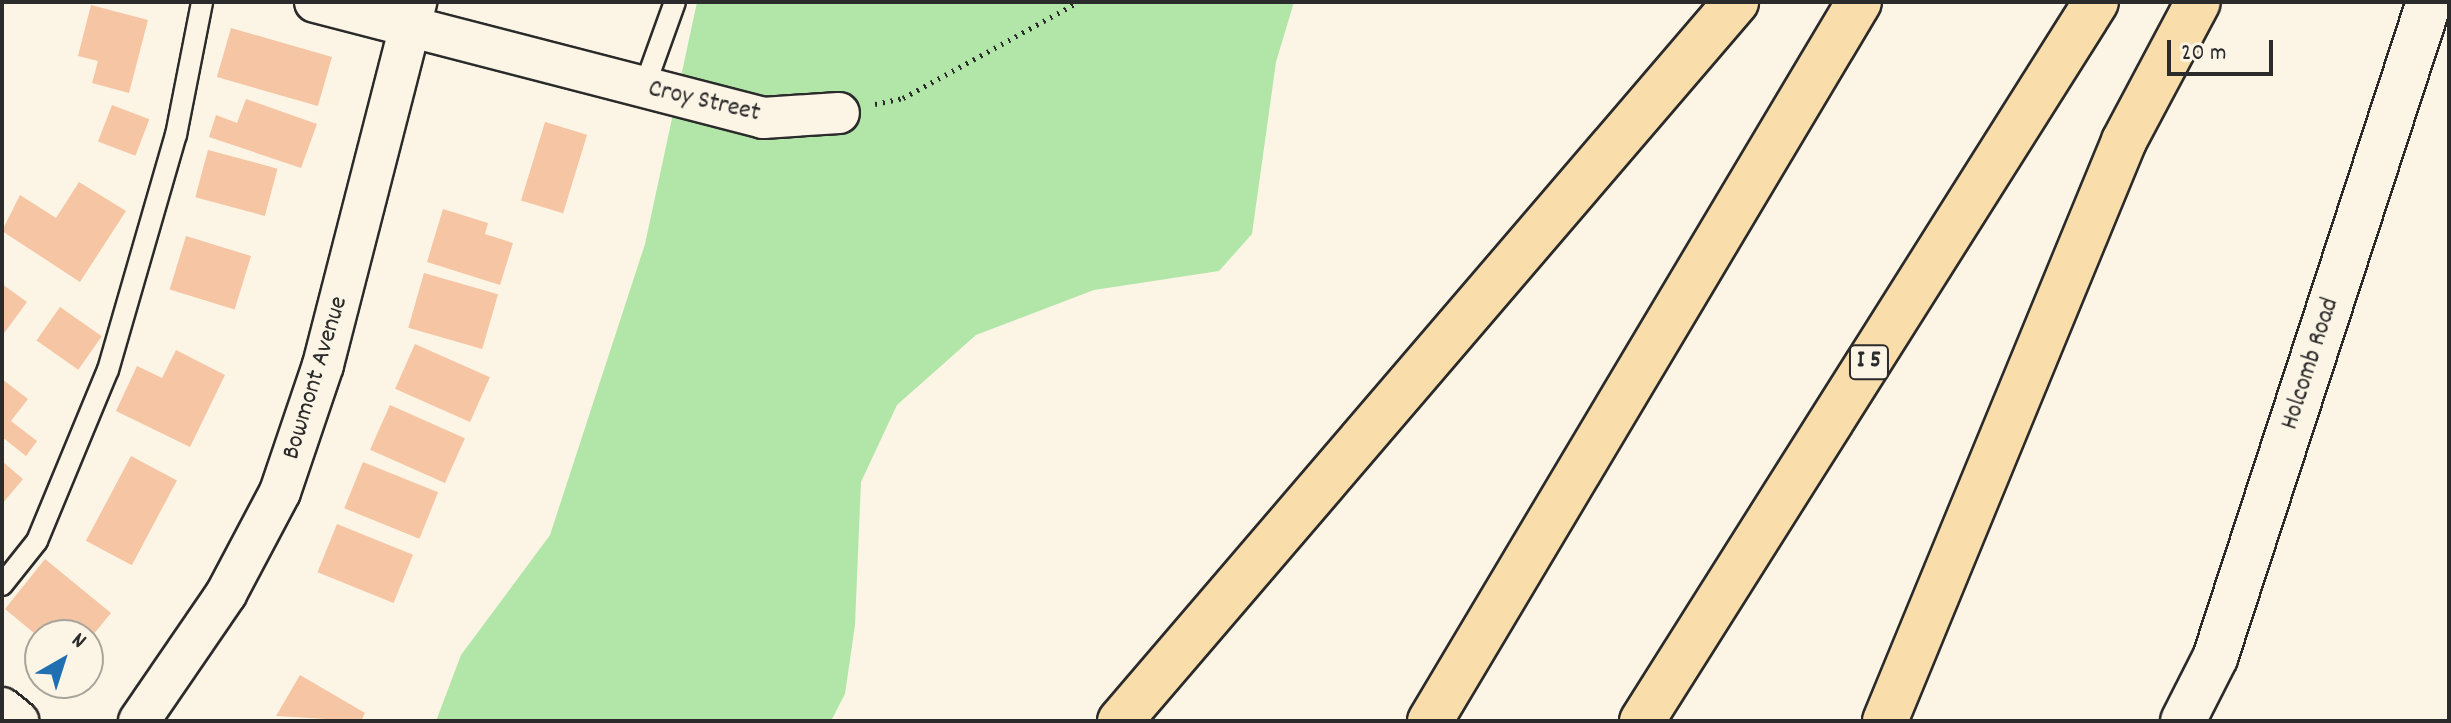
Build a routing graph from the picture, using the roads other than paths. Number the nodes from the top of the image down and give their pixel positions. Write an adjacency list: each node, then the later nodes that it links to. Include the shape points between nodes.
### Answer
1 (202, 2): 12 (lane, via 176,135 108,370 37,541)
2 (315, 2): 9 (street, Croy Street)
3 (675, 2): 10 (lane)
4 (1736, 2): 16 (highway)
5 (1859, 2): 17 (highway)
6 (2096, 2): 18 (highway, I 5)
7 (2198, 2): 19 (highway, via 2124,141)
8 (2429, 2): 20 (street, Holcomb Road, via 2215,658)
9 (412, 14): 10 (street, Croy Street); 15 (street, Bowmont Avenue, via 323,365 280,492 226,594)
10 (644, 88): 11 (street, Croy Street, via 763,118)
11 (839, 113)
12 (2, 585)
13 (2, 708): 14 (street)
14 (18, 721)
15 (139, 721)
16 (1120, 721)
17 (1430, 721)
18 (1642, 721)
19 (1885, 721)
20 (2183, 721)

